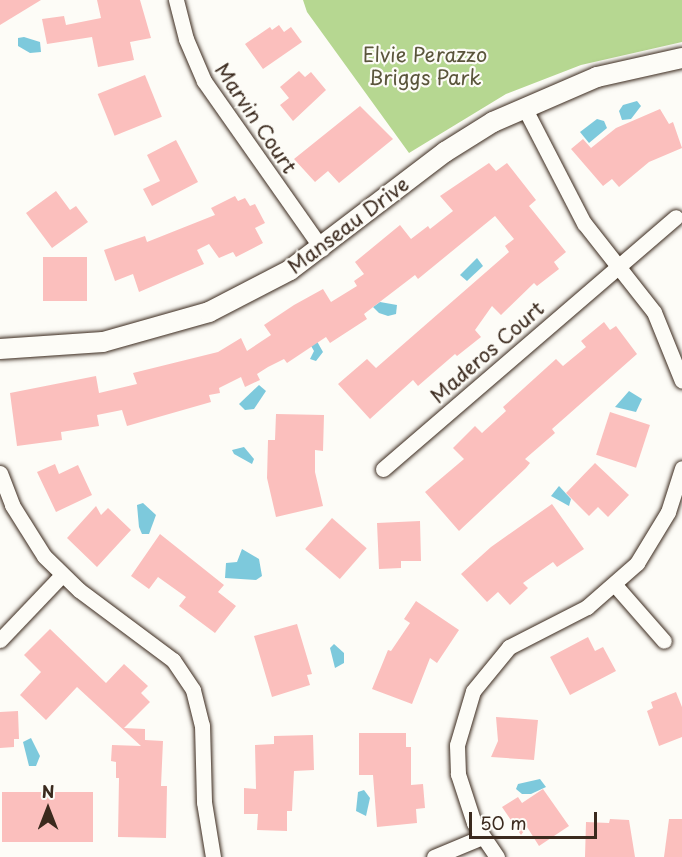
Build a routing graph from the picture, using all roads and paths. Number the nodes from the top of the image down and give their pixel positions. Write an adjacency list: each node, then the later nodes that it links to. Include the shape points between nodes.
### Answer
1 (176, 0): 5 (street, Marvin Court, via 186,39 204,81)
2 (682, 58): 3 (street, Manseau Drive, via 597,77)
3 (524, 107): 5 (street, Manseau Drive, via 445,152); 6 (street, via 563,188)
4 (676, 217): 6 (street, Maderos Court)
5 (322, 249): 7 (street, Manseau Drive, via 242,297 156,330 67,347)
6 (618, 267): 8 (street, via 662,325); 10 (street, Maderos Court)
7 (0, 349)
8 (682, 381)
9 (682, 468): 13 (street, via 655,539)
10 (383, 469)
11 (0, 473): 12 (street, via 29,537)
12 (62, 575): 14 (street); 17 (street, via 173,660 193,690 202,725 204,802)
13 (615, 585): 15 (street); 16 (street, via 587,607 509,647 473,691 462,717 457,760 462,791)
14 (0, 640)
15 (664, 641)
16 (482, 837): 18 (street); 19 (street)
17 (213, 857)
18 (434, 857)
19 (497, 857)

